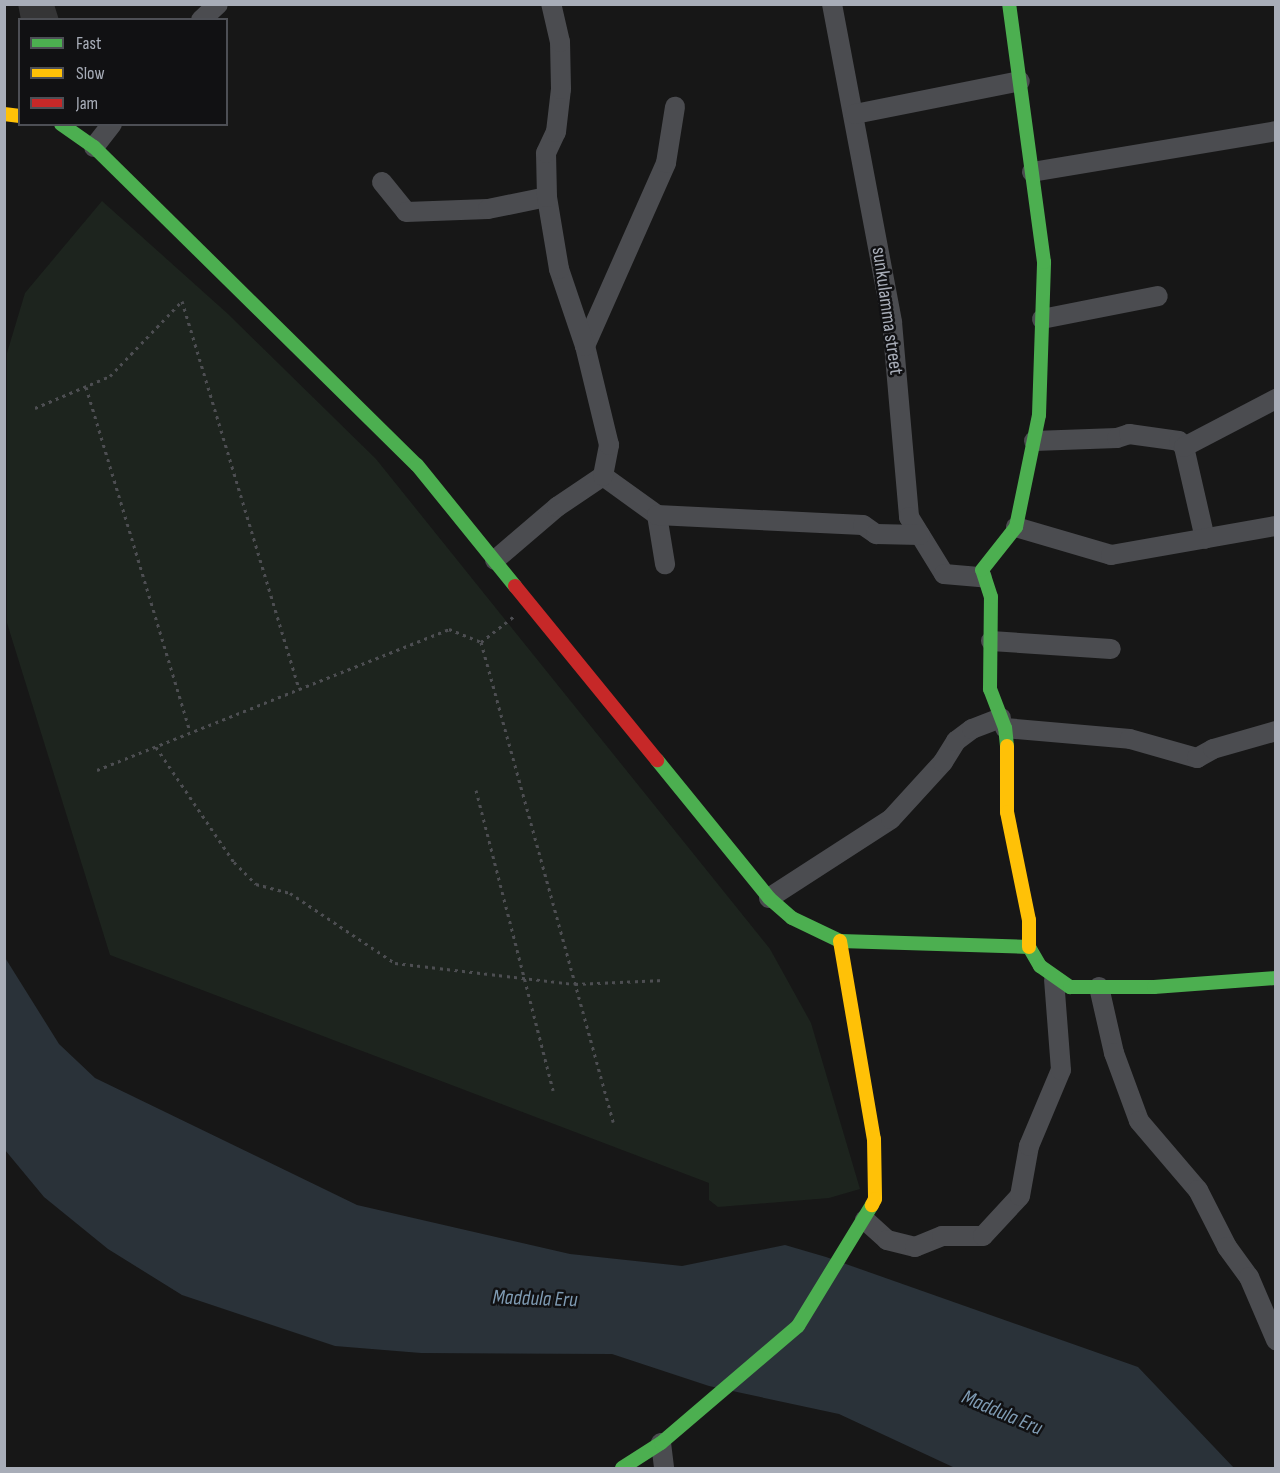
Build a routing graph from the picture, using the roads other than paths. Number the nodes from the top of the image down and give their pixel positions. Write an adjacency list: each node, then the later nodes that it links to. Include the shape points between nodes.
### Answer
1 (218, 4): 5 (street)
2 (551, 4): 15 (street, via 560,42 561,89 556,132 546,153)
3 (832, 4): 8 (street, sunkulamma street)
4 (1011, 5): 6 (street)
5 (203, 18)
6 (1020, 81): 8 (street); 13 (street)
7 (675, 107): 18 (street, via 666,163)
8 (855, 114): 26 (street, sunkulamma street, via 892,322 909,517)
9 (64, 126): 12 (street)
10 (110, 126): 12 (street)
11 (1275, 130): 13 (street)
12 (94, 147): 28 (street, via 417,465)
13 (1032, 172): 17 (street, via 1044,262)
14 (382, 182): 15 (street, via 406,212 488,209)
15 (548, 197): 18 (street, via 559,269)
16 (1158, 296): 17 (street)
17 (1042, 319): 20 (street, via 1039,415)
18 (585, 346): 22 (street, via 609,445)
19 (1275, 399): 21 (street)
20 (1034, 441): 21 (street, via 1117,438 1129,434 1179,441); 25 (street)
21 (1184, 447): 27 (street)
22 (603, 476): 23 (street); 28 (street, via 557,507)
23 (657, 514): 26 (street, via 863,525 876,534); 29 (street)
24 (1275, 526): 27 (street)
25 (1016, 527): 27 (street, via 1111,555); 30 (street, via 982,570)
26 (920, 535): 30 (street, sunkulamma street, via 944,574)
27 (1206, 539)
28 (495, 560): 35 (street)
29 (665, 564)
30 (982, 577): 31 (street, via 992,597)
31 (991, 642): 32 (street); 33 (street, via 990,689)
32 (1111, 649)
33 (1003, 723): 34 (street, via 1130,740 1197,758); 35 (street, via 972,729 956,741 943,762 891,819); 37 (street, via 1010,769 1007,812 1029,920)
34 (1275, 731)
35 (769, 898): 36 (street, via 812,930)
36 (840, 941): 37 (street); 41 (street, via 878,1172 876,1199)
37 (1029, 948): 39 (street)
38 (1275, 978): 40 (street)
39 (1054, 980): 40 (street, via 1070,987); 41 (street, via 1062,1070 1029,1146 1020,1196 982,1236 942,1236 915,1247 887,1240)
40 (1099, 987): 42 (street, via 1114,1053 1139,1121 1198,1190 1227,1247 1249,1277)
41 (865, 1220): 43 (street, via 798,1326)
42 (1275, 1340)
43 (661, 1443): 44 (street); 45 (street)
44 (622, 1468)
45 (663, 1468)

